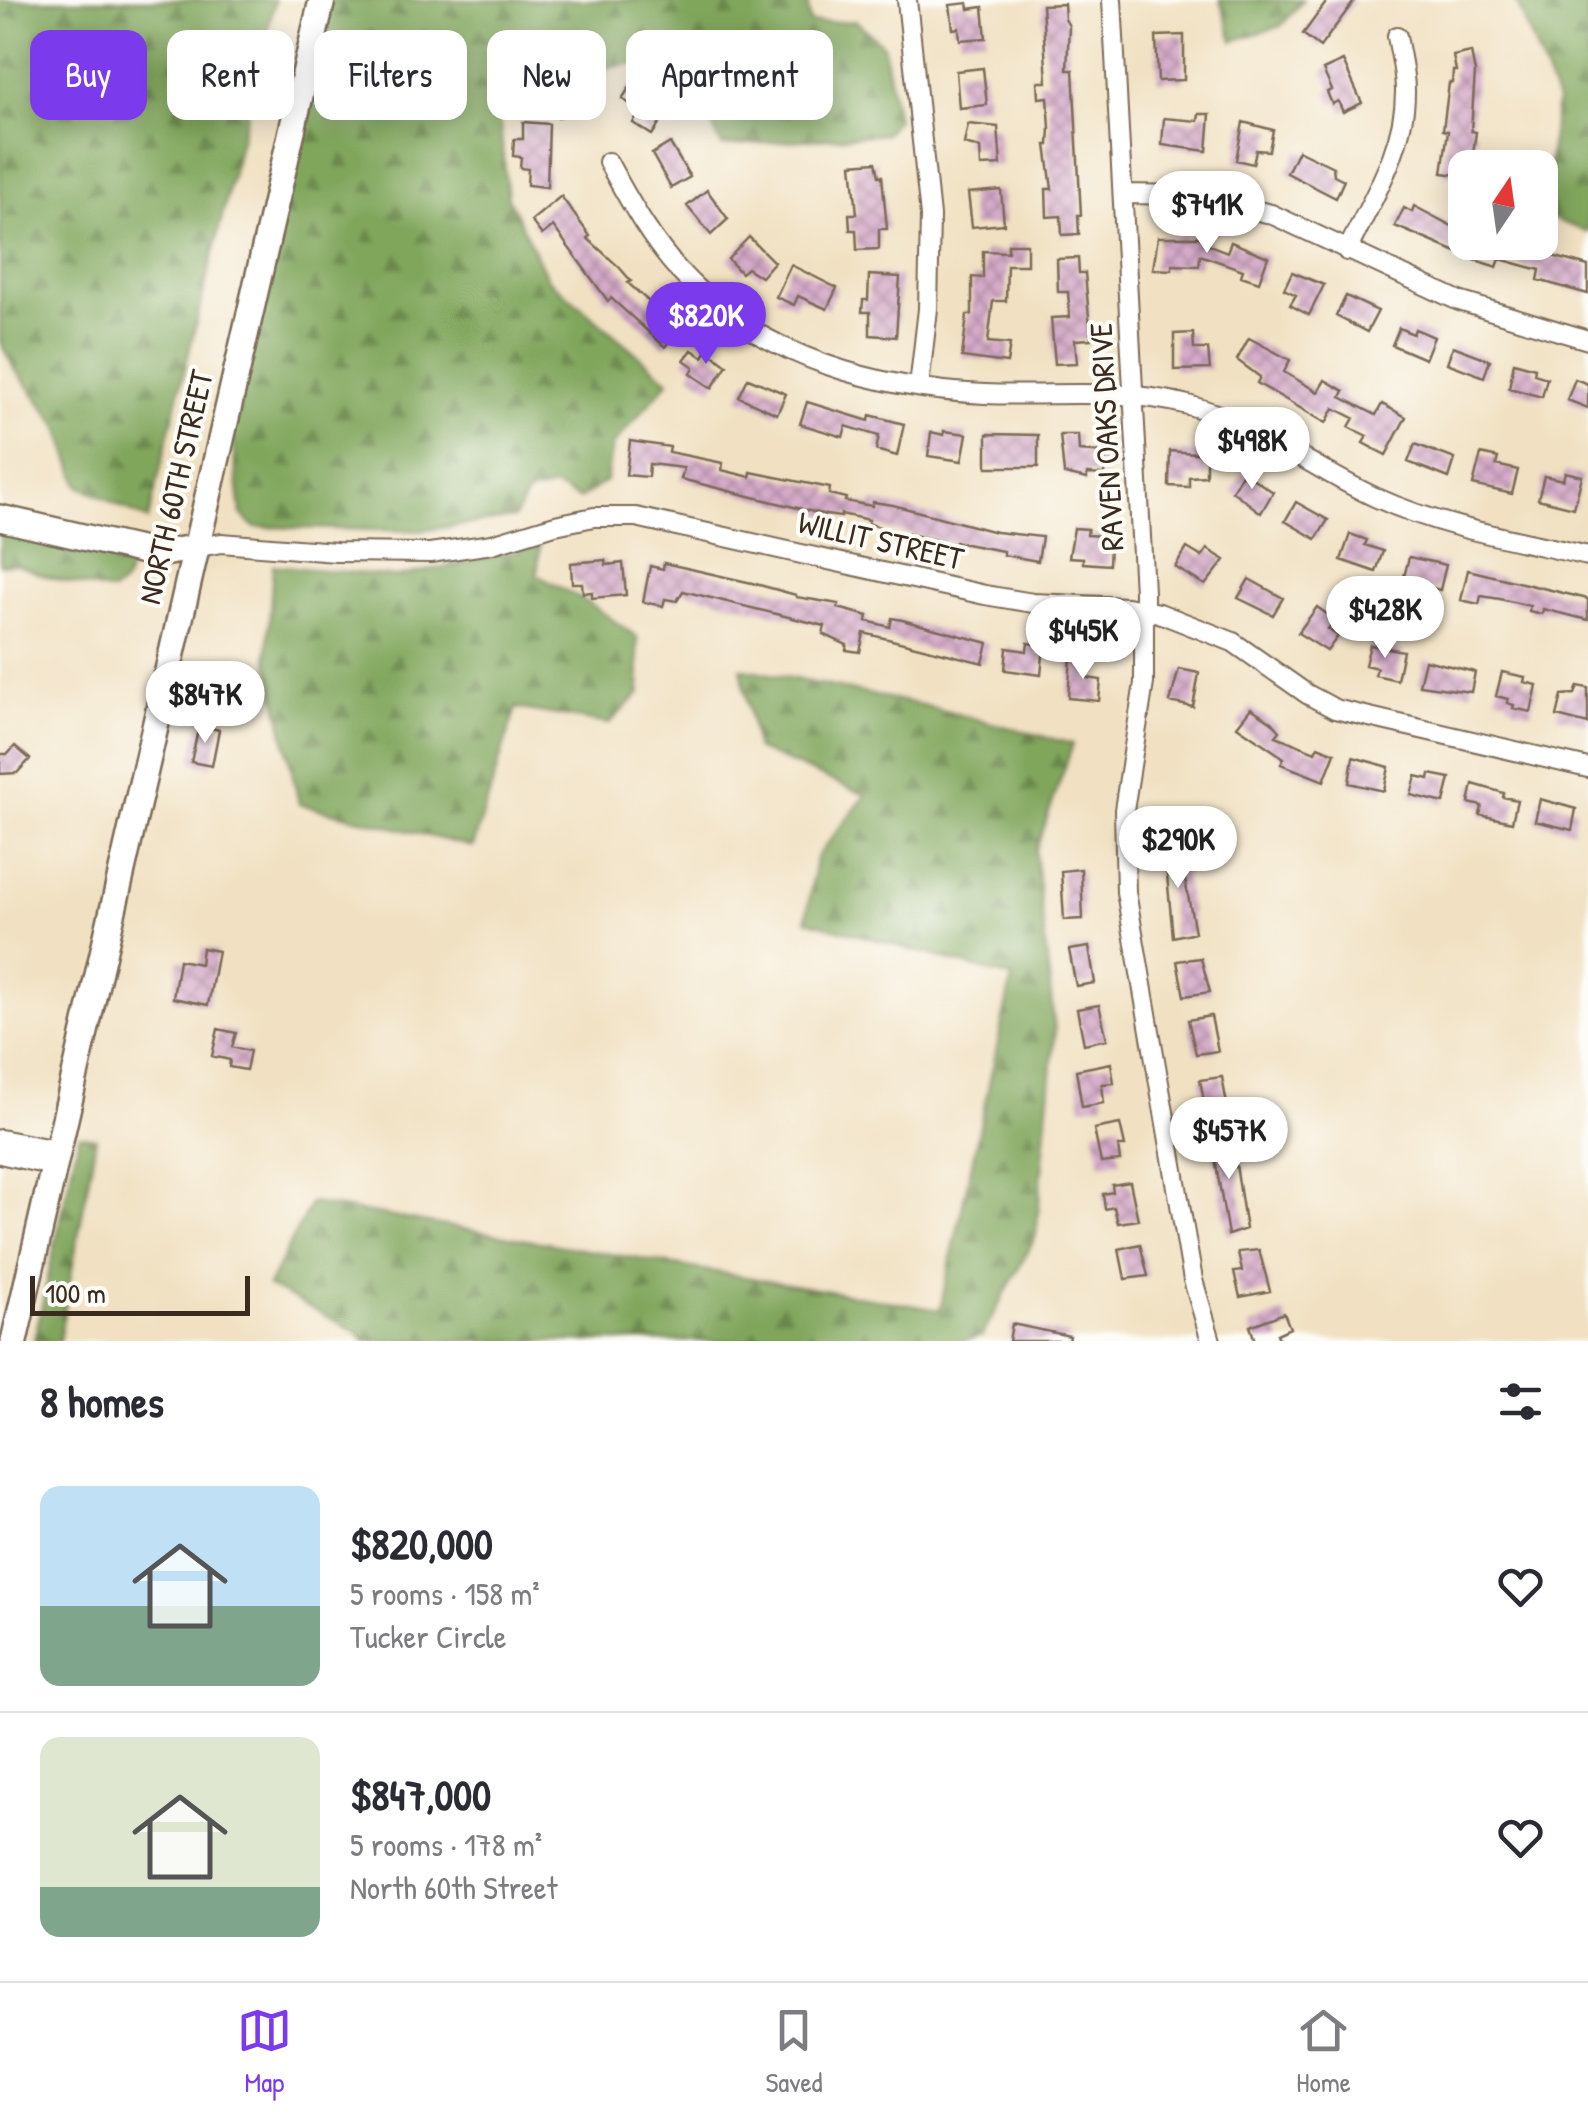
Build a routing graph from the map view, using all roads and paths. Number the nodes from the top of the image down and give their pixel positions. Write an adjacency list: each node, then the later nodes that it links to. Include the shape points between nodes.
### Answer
1 (322, 0): 12 (main road, NORTH 60TH STREET)
2 (908, 0): 9 (street, via 930,216)
3 (1112, 0): 6 (street, RAVEN OAKS DRIVE)
4 (1396, 36): 7 (street, via 1405,89 1396,148)
5 (608, 162): 9 (street, via 657,244 715,305 798,354)
6 (1123, 194): 7 (street, via 1237,204); 10 (street, RAVEN OAKS DRIVE)
7 (1347, 251): 8 (street, via 1459,301)
8 (1588, 340)
9 (919, 386): 10 (street, via 987,394)
10 (1133, 395): 13 (street, via 1231,419 1412,512); 14 (street, RAVEN OAKS DRIVE)
11 (0, 518): 12 (main road, via 158,554)
12 (194, 548): 14 (street, WILLIT STREET, via 220,543 430,553 594,517 636,517 985,595); 18 (main road, NORTH 60TH STREET)
13 (1588, 556)
14 (1144, 609): 15 (street, WILLIT STREET, via 1233,642 1335,709); 20 (street, RAVEN OAKS DRIVE, via 1144,683 1124,810 1126,892 1193,1280)
15 (1588, 768)
16 (0, 1138): 18 (street)
17 (0, 1154): 18 (street)
18 (55, 1158): 19 (main road, NORTH 60TH STREET)
19 (14, 1341)
20 (1211, 1341)

